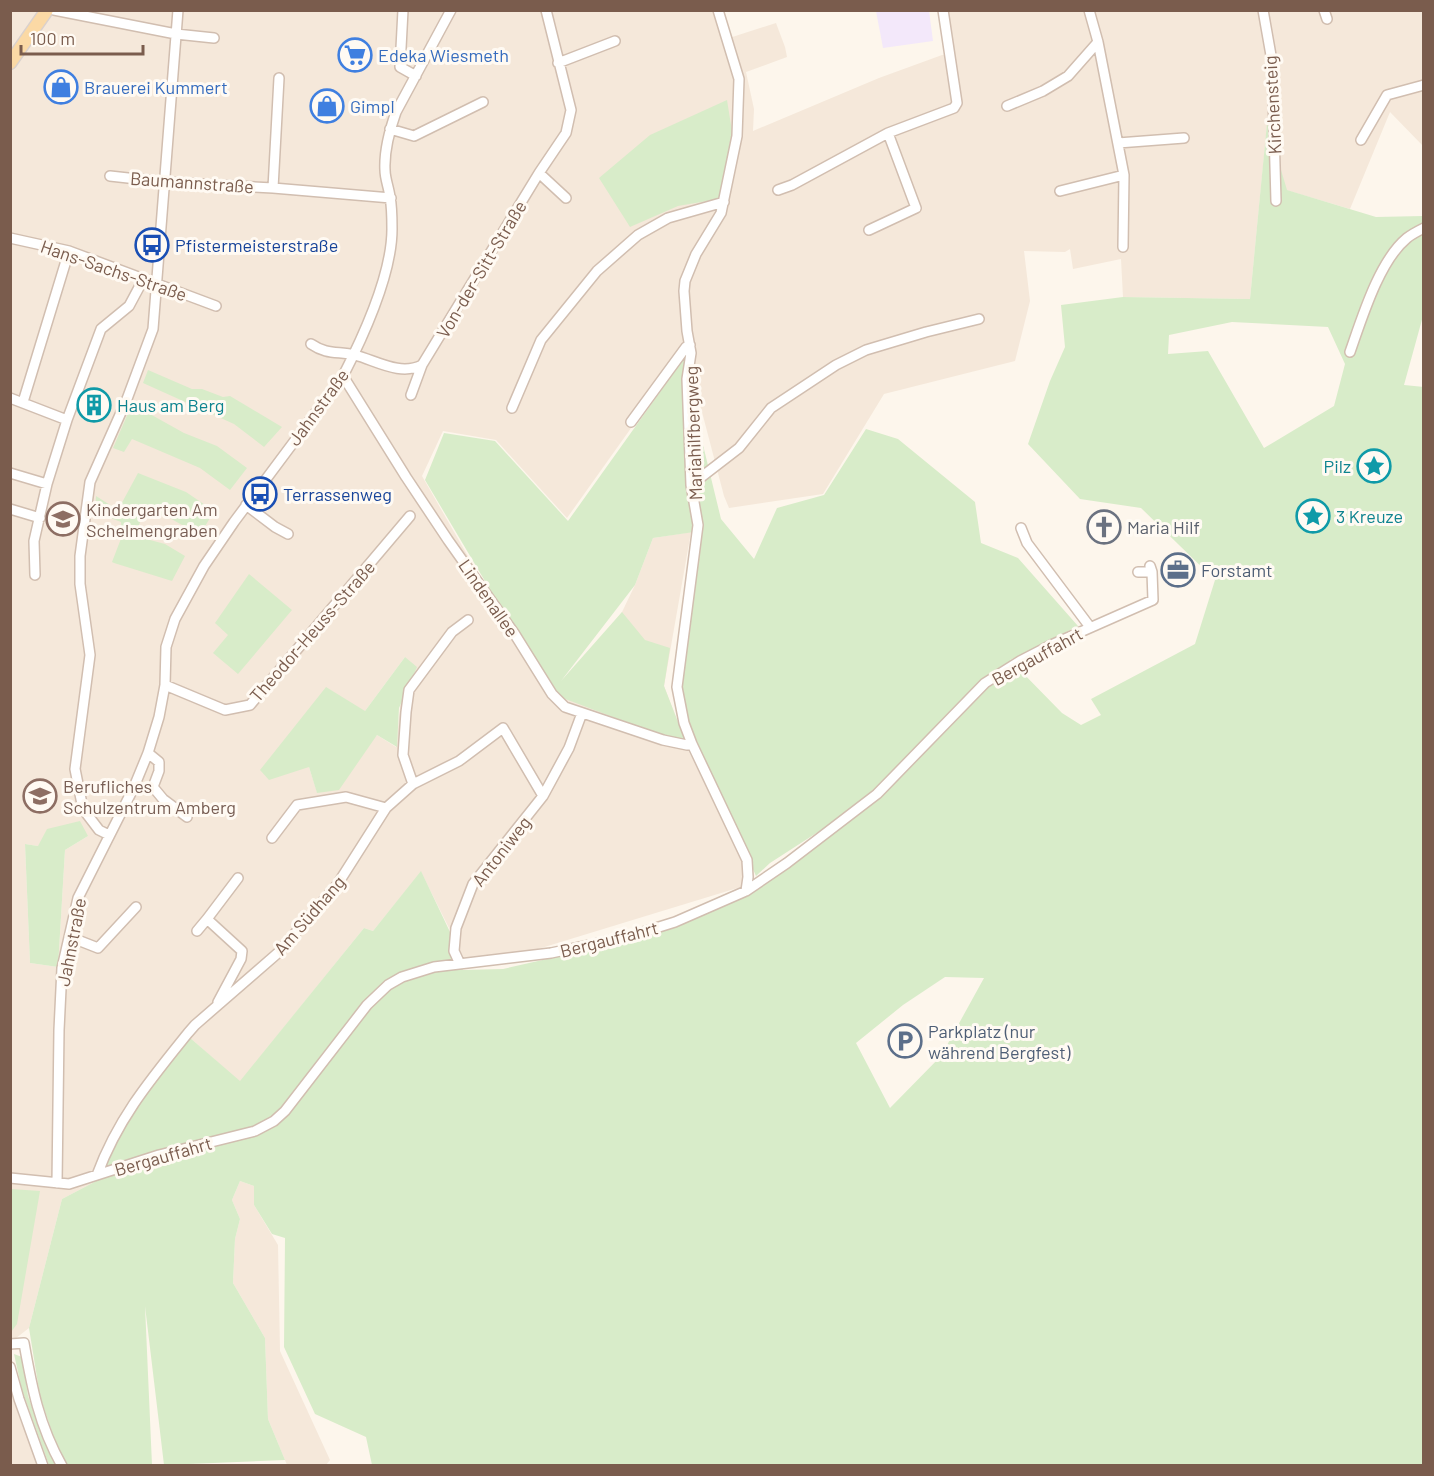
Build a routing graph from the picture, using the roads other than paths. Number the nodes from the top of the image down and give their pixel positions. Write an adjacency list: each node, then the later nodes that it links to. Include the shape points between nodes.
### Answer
1 (47, 10): 15 (main road)
2 (54, 10): 11 (street)
3 (178, 10): 11 (street)
4 (403, 10): 17 (street, via 400,67)
5 (451, 10): 17 (street, Jahnstraße)
6 (546, 10): 16 (street, Von-der-Sitt-Straße)
7 (718, 10): 37 (street, Mariahilfbergweg, via 739,79 737,136)
8 (943, 10): 23 (street, via 957,104)
9 (1089, 10): 14 (street)
10 (1263, 10): 36 (street, Kirchensteig, via 1272,61)
11 (176, 34): 12 (street); 30 (street)
12 (214, 38)
13 (615, 41): 16 (street)
14 (1098, 42): 21 (street, via 1068,76); 26 (street)
15 (10, 63)
16 (558, 63): 27 (street, Von-der-Sitt-Straße, via 571,110 566,133)
17 (416, 76): 22 (street, Jahnstraße)
18 (279, 78): 31 (street, Baumannstraße)
19 (1424, 85): 25 (street, via 1387,95)
20 (483, 102): 22 (street, via 414,136)
21 (1007, 106)
22 (390, 129): 34 (street, Jahnstraße, via 385,170)
23 (888, 134): 32 (street); 39 (street, via 916,208)
24 (1184, 138): 26 (street)
25 (1361, 140)
26 (1118, 143): 28 (street)
27 (539, 172): 35 (street); 51 (street, Von-der-Sitt-Straße)
28 (1125, 175): 33 (street); 41 (street)
29 (110, 176): 30 (street, Baumannstraße)
30 (164, 182): 31 (street, Baumannstraße); 44 (street)
31 (273, 188): 34 (street, Baumannstraße)
32 (778, 190)
33 (1060, 191)
34 (391, 198): 50 (street, Jahnstraße, via 392,231 384,276)
35 (566, 198)
36 (1276, 201)
37 (724, 202): 48 (street, Mariahilfbergweg, via 685,280); 56 (street, via 668,218 638,235 597,271 541,340)
38 (1424, 228): 49 (street, via 1406,239 1384,267)
39 (868, 230)
40 (10, 238): 42 (street, Hans-Sachs-Straße)
41 (1123, 247)
42 (69, 251): 43 (street, Hans-Sachs-Straße); 55 (street)
43 (144, 278): 44 (street, Hans-Sachs-Straße); 57 (street, via 129,306 101,329)
44 (157, 284): 45 (street, Hans-Sachs-Straße); 80 (street, via 153,329 90,482 80,556 90,655 75,770 83,809 99,830)
45 (216, 306)
46 (979, 319): 61 (street, via 867,350 836,365 771,408 739,448)
47 (311, 344): 50 (street, via 321,351)
48 (690, 345): 58 (street); 61 (street, Mariahilfbergweg, via 687,379)
49 (1350, 352)
50 (354, 355): 51 (street, via 390,367 414,369); 52 (street, Jahnstraße)
51 (423, 365): 53 (street, Von-der-Sitt-Straße)
52 (343, 376): 62 (street, Jahnstraße); 73 (street, Lindenallee, via 447,540 552,694 565,706)
53 (411, 395)
54 (10, 398): 55 (street)
55 (23, 402): 57 (street)
56 (512, 408)
57 (67, 420): 60 (street)
58 (631, 422)
59 (10, 473): 60 (street)
60 (47, 484): 65 (street)
61 (691, 485): 74 (street, Mariahilfbergweg, via 698,525 677,687)
62 (246, 505): 67 (street); 72 (street, Jahnstraße, via 204,566 175,619 166,647)
63 (10, 509): 65 (street)
64 (410, 516): 72 (street, Theodor-Heuss-Straße, via 250,705 225,710)
65 (40, 518): 69 (street, via 33,552)
66 (1021, 528): 71 (street, via 1027,543)
67 (288, 534)
68 (1138, 572): 71 (street, Bergauffahrt, via 1151,569 1153,600)
69 (35, 575)
70 (468, 620): 76 (street, via 452,632 409,690 403,755)
71 (1090, 627): 83 (street, Bergauffahrt, via 985,683 877,794)
72 (165, 685): 75 (street, Jahnstraße)
73 (582, 713): 74 (street, Lindenallee, via 663,740); 77 (street, Antoniweg, via 569,748)
74 (692, 744): 83 (street, Mariahilfbergweg, via 747,860)
75 (148, 753): 79 (street, via 159,762 153,787); 80 (street, Jahnstraße)
76 (413, 784): 77 (street, Am Südhang, via 459,761 503,728); 78 (street, Am Südhang)
77 (543, 796): 88 (street, Antoniweg, via 472,884 456,928 454,951)
78 (386, 807): 81 (street, via 346,797 297,805); 89 (street, Am Südhang, via 338,885 279,952)
79 (187, 817)
80 (110, 835): 87 (street, Jahnstraße, via 78,898)
81 (272, 838)
82 (238, 878): 85 (street)
83 (746, 891): 88 (street, Bergauffahrt, via 675,922 627,937 551,953)
84 (136, 907): 87 (street, via 98,948)
85 (207, 919): 86 (street); 89 (street, Am Südhang, via 242,951)
86 (197, 931)
87 (70, 937): 92 (street, Jahnstraße, via 62,968)
88 (460, 964): 90 (street, Bergauffahrt, via 418,971 388,985 367,1005 297,1098 274,1121 255,1131)
89 (214, 1009): 90 (street, Am Südhang, via 195,1024 135,1099 108,1145)
90 (97, 1175): 92 (street, Bergauffahrt, via 69,1184)
91 (10, 1178): 92 (street, Bergauffahrt)
92 (57, 1183)
93 (10, 1344): 96 (street, via 24,1343 40,1419)
94 (10, 1367): 95 (street)
95 (43, 1466)
96 (62, 1466)

